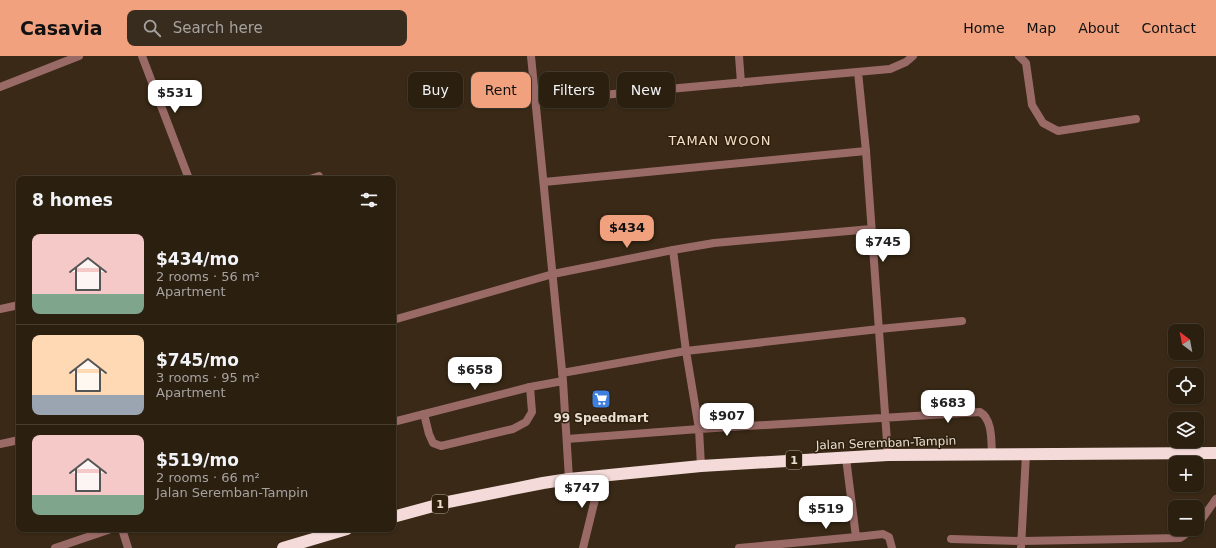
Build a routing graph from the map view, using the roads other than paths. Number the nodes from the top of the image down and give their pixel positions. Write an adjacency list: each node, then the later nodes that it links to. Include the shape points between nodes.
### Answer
1 (79, 56): 9 (street)
2 (142, 56): 13 (street)
3 (531, 56): 10 (street)
4 (739, 56): 8 (street)
5 (913, 56): 7 (street, via 890,69)
6 (1019, 56): 11 (street, via 1026,63 1032,105 1043,123 1058,131)
7 (858, 72): 8 (street); 12 (street)
8 (741, 83): 10 (street)
9 (0, 87)
10 (536, 101): 14 (street)
11 (1136, 119)
12 (866, 151): 14 (street); 15 (street)
13 (188, 176)
14 (544, 182): 17 (street)
15 (870, 229): 16 (street, via 714,243); 22 (street)
16 (673, 250): 17 (street); 23 (street)
17 (553, 274): 20 (street); 24 (street)
18 (16, 305): 19 (street)
19 (0, 308)
20 (396, 319)
21 (962, 321): 22 (street)
22 (879, 329): 23 (street); 27 (street)
23 (686, 351): 24 (street); 29 (street)
24 (562, 377): 25 (street); 30 (street)
25 (530, 387): 26 (street); 26 (street, via 532,412 526,422 513,429 441,446 433,443)
26 (424, 414): 28 (street)
27 (885, 418): 29 (street); 34 (street, via 980,412 988,421); 36 (street)
28 (396, 421)
29 (699, 429): 30 (street); 38 (street)
30 (567, 439): 40 (street)
31 (16, 441): 32 (street)
32 (0, 444)
33 (1216, 453): 35 (highway, Jalan Seremban-Tampin / 1)
34 (992, 454): 35 (highway, Jalan Seremban-Tampin / 1); 36 (highway, Jalan Seremban-Tampin / 1)
35 (1026, 454): 50 (street)
36 (888, 455): 37 (highway, Jalan Seremban-Tampin / 1)
37 (846, 458): 38 (highway, Jalan Seremban-Tampin / 1); 48 (street)
38 (701, 466): 39 (highway, Jalan Seremban-Tampin / 1)
39 (601, 476): 40 (highway, Jalan Seremban-Tampin / 1); 54 (street)
40 (569, 479): 42 (highway, Jalan Seremban-Tampin / 1, via 448,502)
41 (1216, 499): 43 (street)
42 (396, 516)
43 (1204, 516)
44 (102, 532): 51 (street)
45 (123, 532): 52 (street)
46 (336, 532): 53 (highway)
47 (1183, 536): 50 (street)
48 (856, 537): 55 (street); 56 (street, via 882,534 889,538)
49 (951, 539): 50 (street)
50 (1021, 545)
51 (56, 548)
52 (128, 548)
53 (283, 548)
54 (583, 548)
55 (739, 548)
56 (892, 548)

